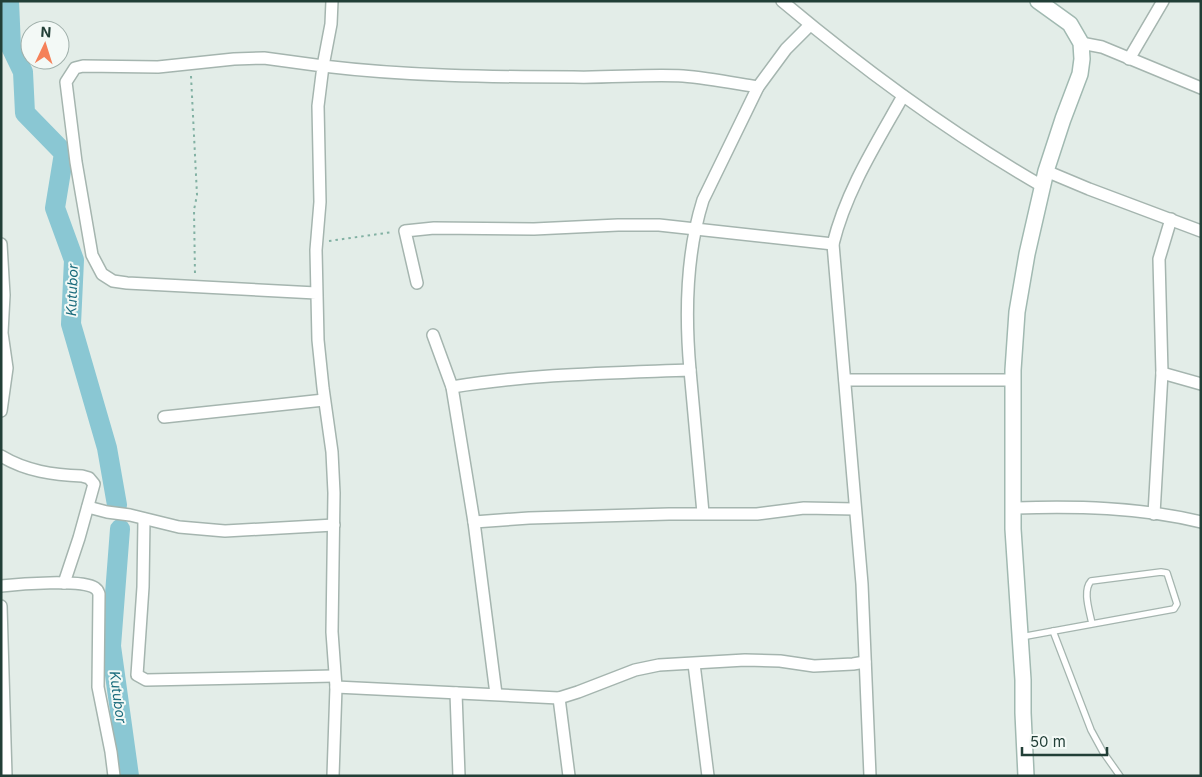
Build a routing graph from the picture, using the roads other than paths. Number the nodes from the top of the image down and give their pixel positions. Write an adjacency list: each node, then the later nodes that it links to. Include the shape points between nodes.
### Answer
1 (332, 1): 8 (street)
2 (782, 1): 5 (street)
3 (1038, 1): 6 (street, via 1070,24)
4 (1163, 1): 7 (street)
5 (810, 24): 9 (street, via 786,49); 11 (street)
6 (1081, 43): 7 (street, via 1102,47); 12 (street, via 1080,74)
7 (1130, 59): 10 (street)
8 (324, 66): 9 (street, via 371,72 475,76 683,76); 20 (street, via 318,106 320,202); 20 (street, via 264,58 158,67 83,66 75,68 66,82 92,255 102,274 112,281 127,283)
9 (758, 87): 15 (street, via 703,200)
10 (1201, 88)
11 (903, 96): 13 (street); 18 (street, via 862,170)
12 (1046, 171): 13 (street); 14 (street)
13 (1042, 186): 26 (street, via 1017,312)
14 (1171, 220): 16 (street); 24 (street, via 1159,259)
15 (695, 230): 18 (street); 19 (street, via 659,225 618,225 406,231); 23 (street, via 687,305)
16 (1201, 231)
17 (1, 244): 21 (street)
18 (832, 244): 25 (street)
19 (416, 283)
20 (316, 293): 29 (street)
21 (2, 315): 30 (street, via 7,368)
22 (433, 335): 28 (street)
23 (690, 370): 28 (street, via 546,377); 36 (street)
24 (1162, 373): 27 (street); 37 (street)
25 (845, 380): 26 (street); 35 (street)
26 (1013, 380): 34 (street)
27 (1201, 384)
28 (452, 386): 39 (street)
29 (324, 400): 31 (street); 41 (street, via 332,452)
30 (1, 411)
31 (164, 417)
32 (1, 456): 33 (street, via 35,471 90,478 94,484)
33 (88, 506): 38 (street); 42 (street)
34 (1013, 508): 37 (street, via 1075,506); 47 (street)
35 (855, 509): 36 (street); 48 (street)
36 (703, 513): 39 (street)
37 (1154, 514): 40 (street)
38 (144, 518): 41 (street, via 179,527 225,531); 50 (street, via 137,675 146,680)
39 (474, 522): 52 (street)
40 (1201, 522)
41 (334, 525): 50 (street, via 332,632)
42 (64, 583): 43 (street); 56 (street, via 93,586 100,594 98,687)
43 (1, 586)
44 (1, 606): 54 (street)
45 (1092, 624): 45 (lane, via 1174,609 1177,604 1166,573 1092,581 1087,591); 46 (lane)
46 (1053, 631): 47 (lane); 63 (lane, via 1091,730)
47 (1019, 638): 62 (street)
48 (865, 662): 49 (street, via 814,666 780,661 718,660); 61 (street)
49 (694, 664): 53 (street, via 659,665 635,670); 60 (street)
50 (335, 682): 51 (street); 57 (street)
51 (456, 693): 52 (street); 58 (street)
52 (496, 694): 53 (street)
53 (559, 698): 59 (street)
54 (3, 716): 55 (street)
55 (6, 776)
56 (114, 776)
57 (333, 776)
58 (459, 776)
59 (569, 776)
60 (708, 776)
61 (870, 776)
62 (1026, 776)
63 (1120, 776)

